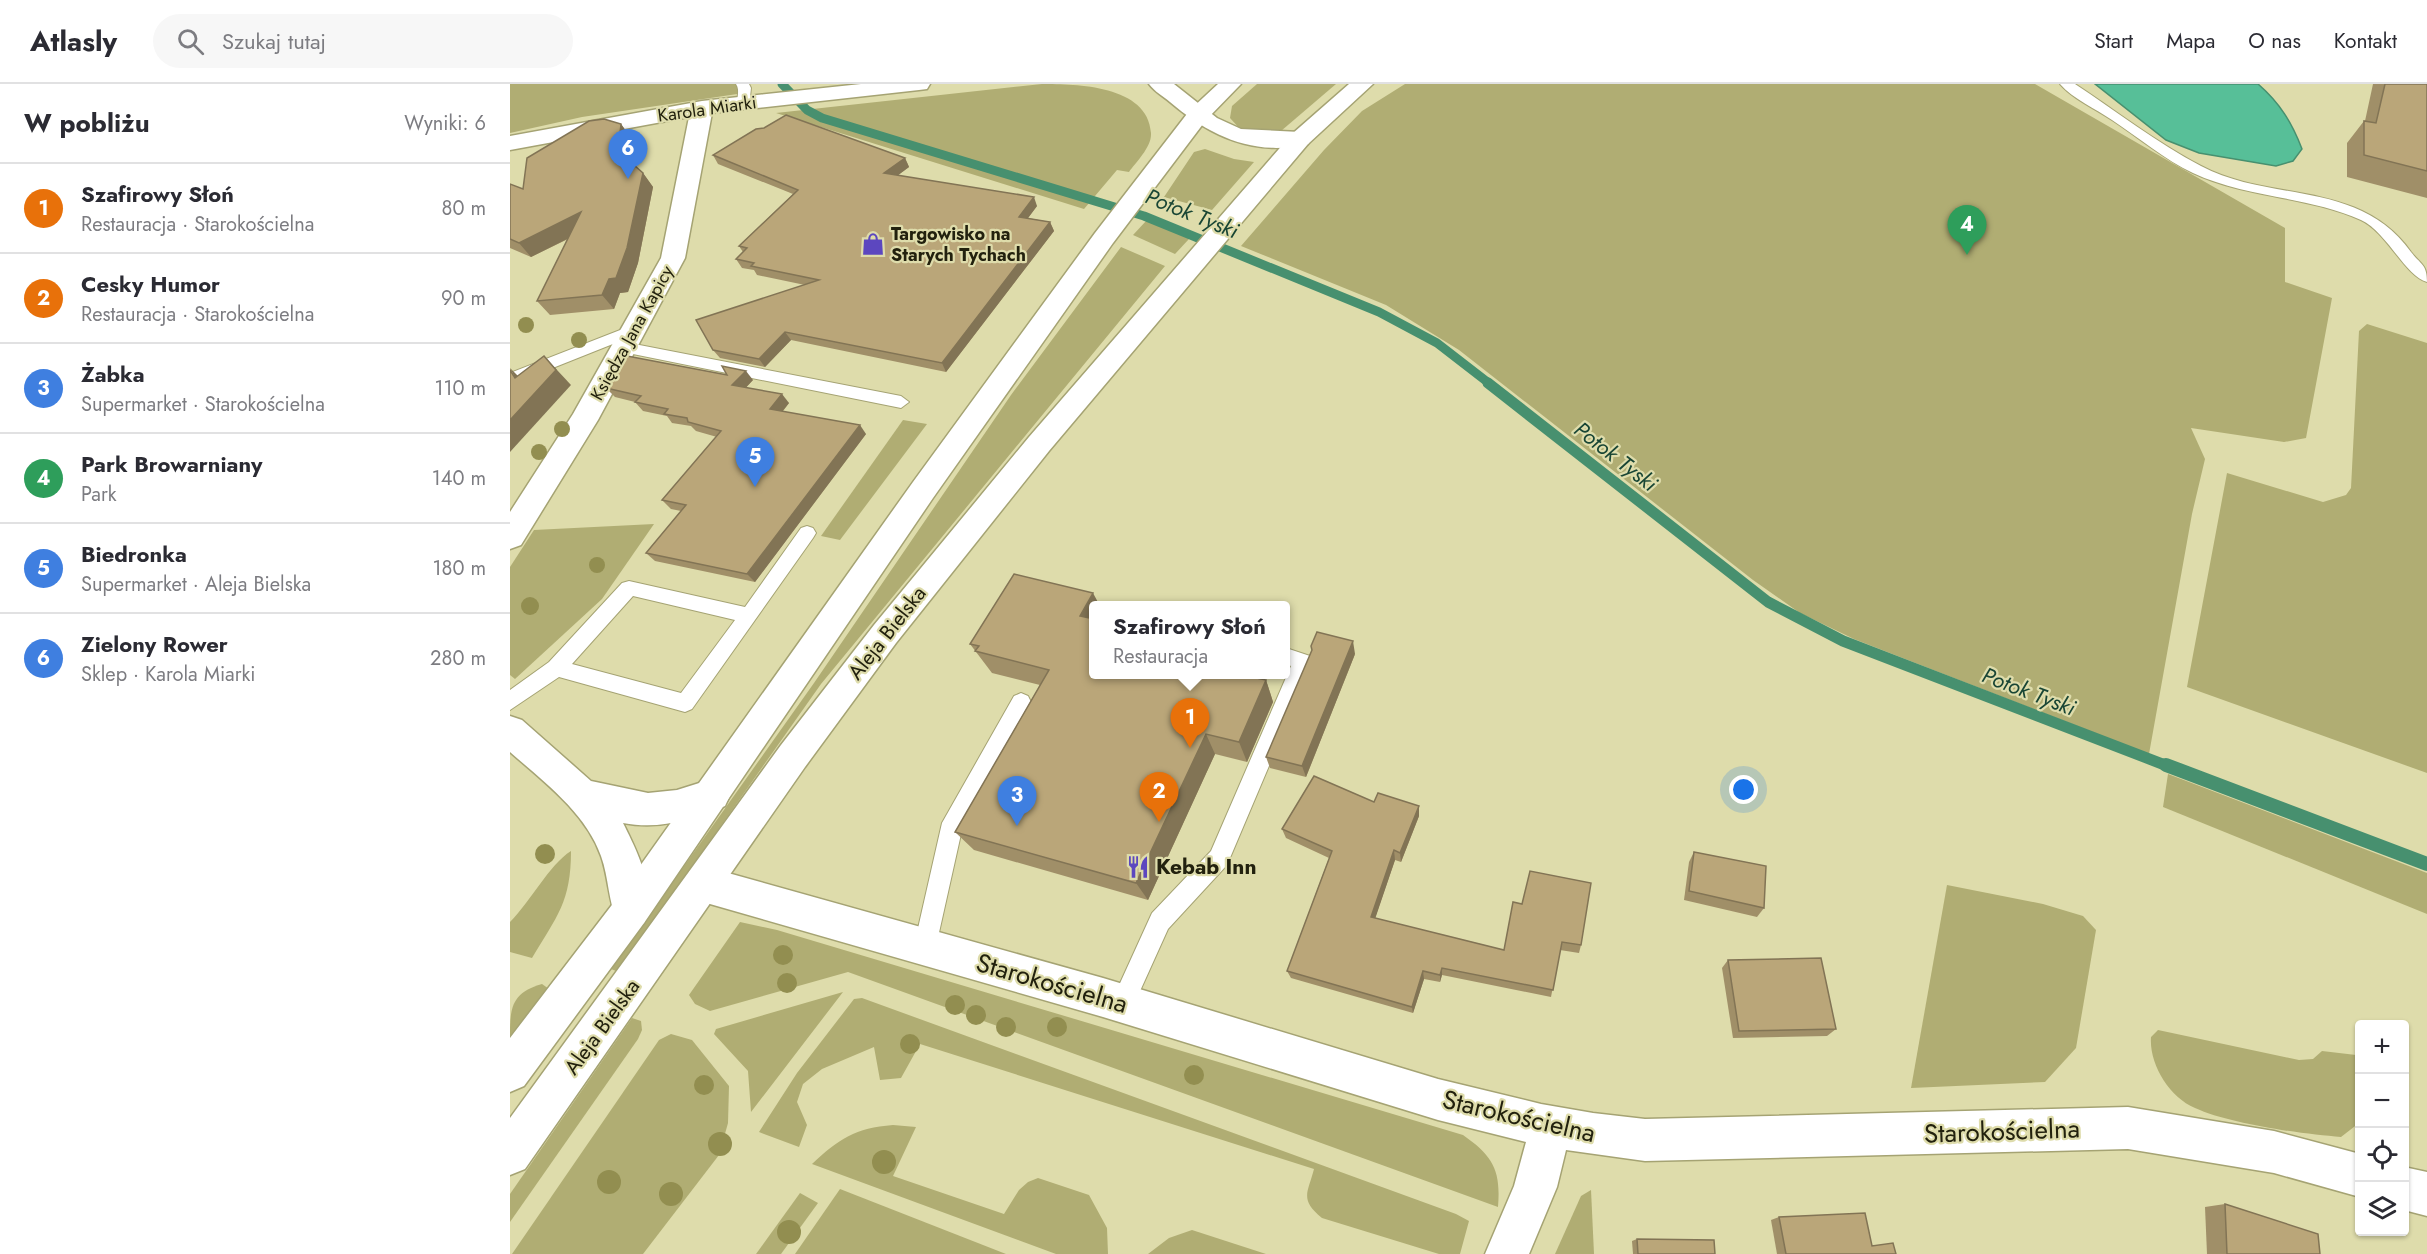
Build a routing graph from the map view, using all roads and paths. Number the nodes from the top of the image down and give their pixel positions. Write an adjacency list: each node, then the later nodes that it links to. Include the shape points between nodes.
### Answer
1 (919, 84): 6 (street, Karola Miarki)
2 (1160, 84): 9 (street)
3 (1230, 84): 9 (street)
4 (1362, 84): 10 (street, Aleja Bielska)
5 (2066, 84): 12 (lane, via 2197,170 2369,218 2396,241)
6 (867, 87): 7 (street, Karola Miarki, via 822,94)
7 (750, 96): 8 (street, Karola Miarki)
8 (702, 108): 11 (street, Karola Miarki); 13 (street, Księdza Jana Kapicy, via 674,258)
9 (1198, 115): 10 (street, via 1233,135 1253,140); 25 (street, via 923,490)
10 (1300, 139): 26 (street, Aleja Bielska, via 1039,444 885,634)
11 (510, 143)
12 (2427, 277)
13 (629, 339): 14 (lane); 15 (lane); 17 (street, Księdza Jana Kapicy, via 584,420)
14 (510, 379)
15 (901, 402)
16 (807, 533): 18 (lane)
17 (510, 537)
18 (749, 616): 20 (lane, via 630,588); 20 (lane, via 685,703)
19 (1290, 657): 29 (lane, via 1303,662 1219,858 1160,921)
20 (556, 668): 21 (lane)
21 (510, 701)
22 (1021, 702): 28 (lane, via 953,823)
23 (510, 731): 24 (street)
24 (583, 795): 25 (street, via 627,809 655,811 685,806); 27 (street, via 622,856)
25 (712, 795): 27 (street)
26 (703, 884): 28 (street, Starokościelna); 32 (street, Aleja Bielska)
27 (631, 909): 30 (street)
28 (925, 946): 29 (street, Starokościelna)
29 (1123, 1003): 31 (street, Starokościelna, via 1453,1103)
30 (510, 1072)
31 (1551, 1127): 33 (street, Starokościelna, via 1645,1140 2128,1128 2274,1152); 36 (street, via 1535,1187)
32 (510, 1154)
33 (2355, 1175)
34 (2409, 1189): 35 (street)
35 (2427, 1194)
36 (1507, 1254)

